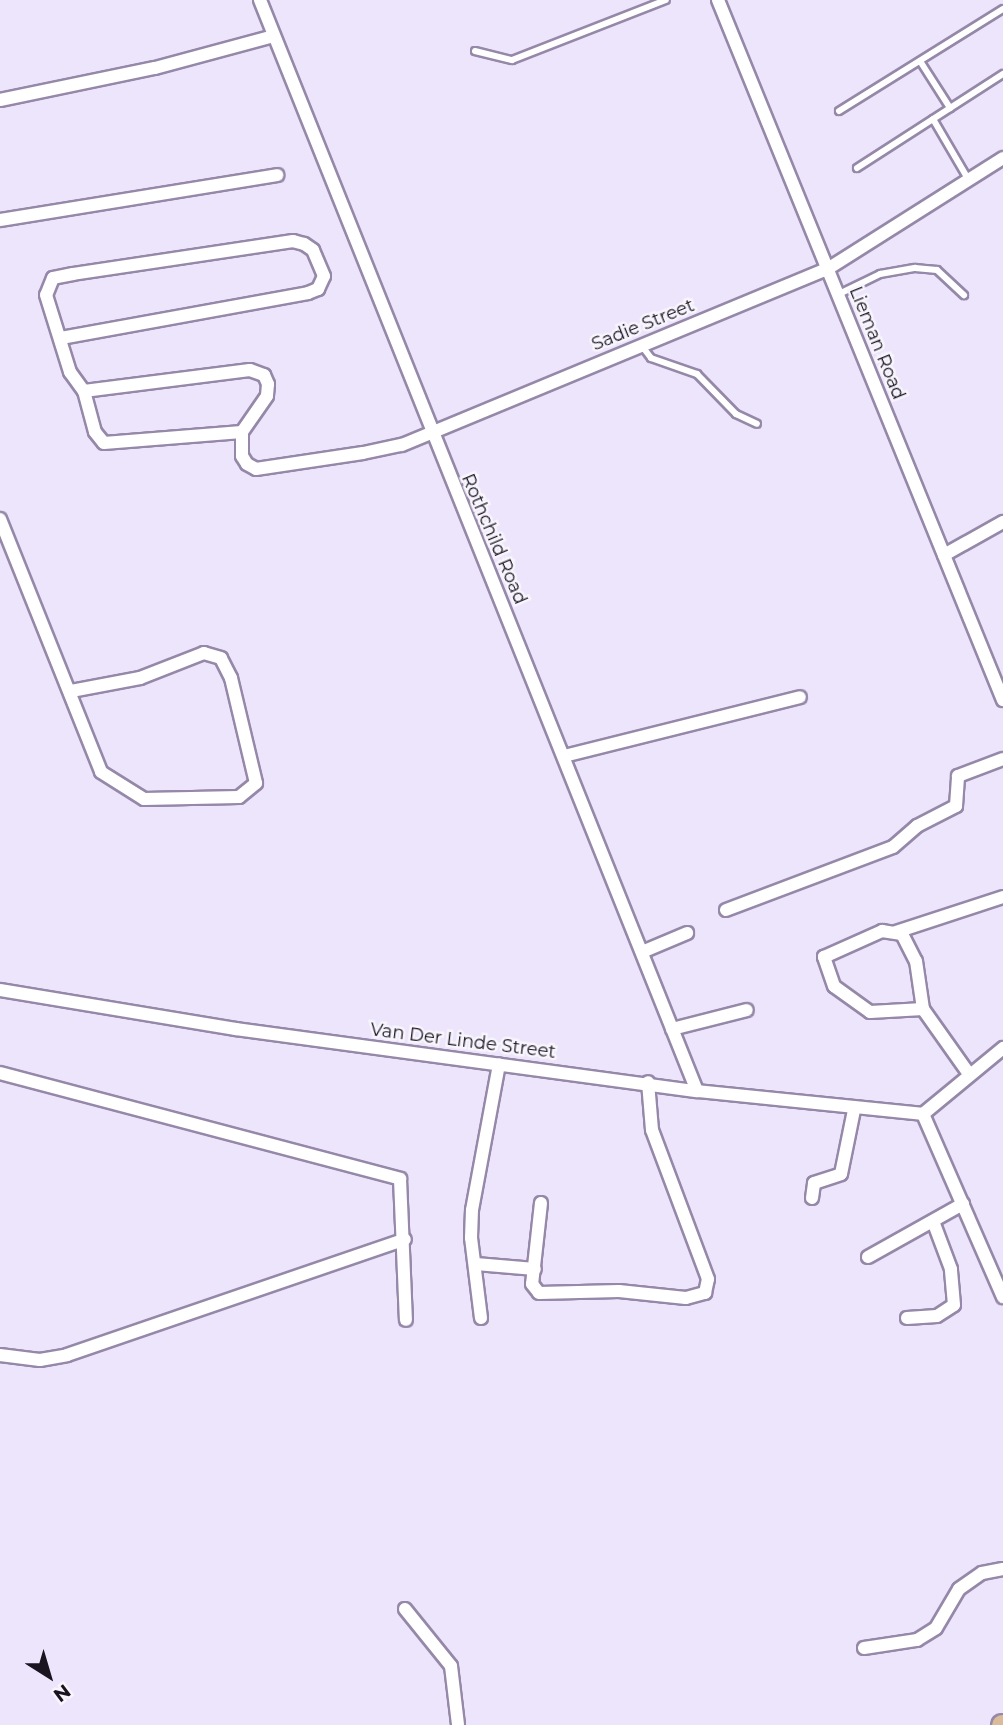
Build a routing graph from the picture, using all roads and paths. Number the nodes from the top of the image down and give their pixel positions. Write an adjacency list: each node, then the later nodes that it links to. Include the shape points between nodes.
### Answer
1 (260, 0): 5 (street, Rothchild Road)
2 (666, 0): 6 (lane, via 512,60)
3 (718, 0): 18 (street, Lieman Road)
4 (1003, 9): 7 (lane)
5 (274, 36): 9 (street, via 155,68); 25 (street, Rothchild Road)
6 (475, 51)
7 (920, 61): 10 (lane); 11 (lane)
8 (1003, 75): 10 (lane)
9 (0, 100)
10 (950, 108): 12 (lane)
11 (839, 111)
12 (933, 119): 14 (lane); 16 (lane)
13 (1003, 158): 16 (street, Sadie Street)
14 (857, 168)
15 (276, 175): 17 (street)
16 (968, 179): 18 (street, Sadie Street)
17 (0, 220)
18 (829, 268): 19 (street, Lieman Road); 22 (street, Sadie Street)
19 (839, 294): 20 (lane, via 880,274 915,268 937,270); 29 (street, Lieman Road)
20 (964, 295)
21 (61, 338): 21 (street, via 45,288 53,278 293,241 313,250 324,276 318,289 308,293); 23 (street, via 70,372)
22 (640, 345): 24 (lane, via 652,358 697,374 736,414); 25 (street, Sadie Street)
23 (83, 390): 26 (street, via 95,432 104,443); 26 (street, via 237,370 258,372 267,379 267,396)
24 (757, 424)
25 (429, 430): 26 (street, Sadie Street, via 402,445 256,469 242,456); 33 (street, Rothchild Road)
26 (242, 432)
27 (0, 519): 30 (street)
28 (1003, 522): 29 (street)
29 (943, 555): 32 (street, Lieman Road)
30 (71, 691): 30 (street, via 140,678 204,653 221,657 256,769 256,783 239,797 144,799 129,792 94,761)
31 (800, 698): 33 (street)
32 (1003, 700)
33 (564, 756): 39 (street, Rothchild Road)
34 (1003, 759): 36 (street, via 958,776 956,806 917,827 893,847)
35 (1003, 897): 37 (street)
36 (726, 911)
37 (896, 932): 41 (street, via 912,948); 41 (street, via 882,932 835,948 824,957 825,967 834,986 870,1013)
38 (687, 933): 39 (street)
39 (642, 953): 43 (street, Rothchild Road)
40 (0, 990): 45 (street, Van Der Linde Street, via 236,1029)
41 (923, 1009): 47 (street)
42 (747, 1010): 43 (street)
43 (672, 1029): 49 (street, Rothchild Road)
44 (1003, 1048): 47 (street)
45 (499, 1064): 48 (street, Van Der Linde Street); 58 (street, via 472,1210)
46 (0, 1073): 56 (street, via 393,1175 403,1184)
47 (969, 1074): 51 (street)
48 (648, 1082): 49 (street, Van Der Linde Street); 59 (street, via 652,1130 708,1289 686,1298 619,1291 539,1293 533,1284)
49 (697, 1091): 50 (street, Van Der Linde Street)
50 (854, 1111): 51 (street, Van Der Linde Street); 52 (street, via 841,1174 814,1183)
51 (923, 1114): 54 (street)
52 (812, 1198)
53 (541, 1203): 59 (street)
54 (963, 1204): 55 (street); 60 (street)
55 (933, 1221): 57 (street); 62 (street, via 951,1269 954,1305 937,1316)
56 (405, 1239): 63 (street); 64 (street, via 68,1355 40,1360)
57 (868, 1257)
58 (476, 1264): 59 (street); 61 (street)
59 (536, 1269)
60 (1003, 1297)
61 (481, 1318)
62 (907, 1318)
63 (406, 1320)
64 (0, 1355)
65 (1003, 1569): 67 (street, via 982,1573 959,1589 936,1628 917,1640)
66 (405, 1609): 68 (street, via 451,1667)
67 (863, 1648)
68 (458, 1725)

